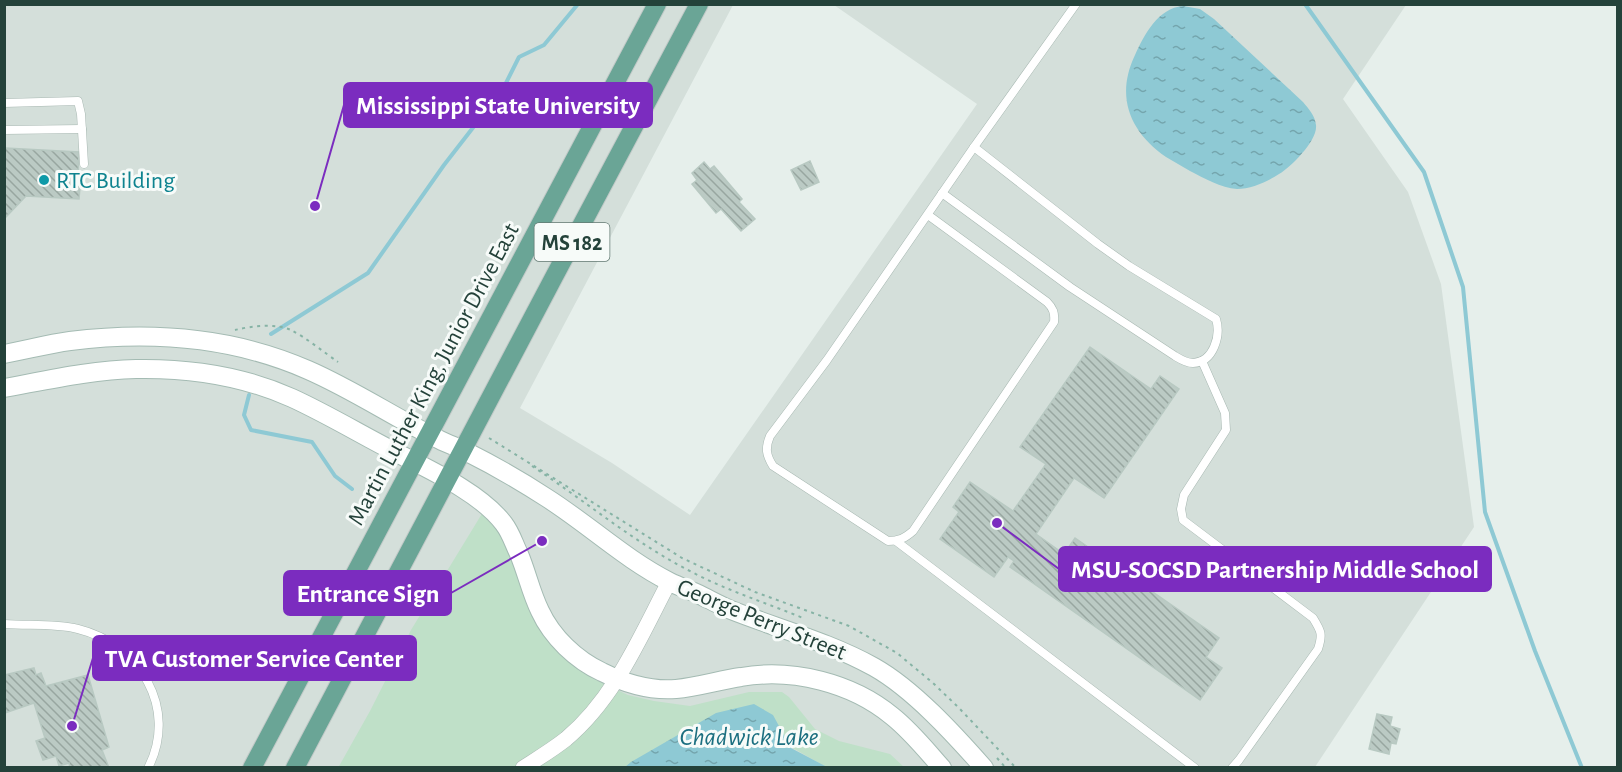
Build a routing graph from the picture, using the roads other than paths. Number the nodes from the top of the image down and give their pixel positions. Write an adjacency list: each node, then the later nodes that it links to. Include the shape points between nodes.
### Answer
1 (657, 4): 14 (main road, Martin Luther King, Junior Drive East / MS 182)
2 (699, 4): 15 (main road, MS 182)
3 (1076, 4): 7 (lane)
4 (4, 103): 5 (lane, via 78,101)
5 (82, 129): 6 (lane); 8 (lane)
6 (4, 130)
7 (974, 147): 9 (lane); 12 (lane, via 1098,244 1216,319 1218,340)
8 (84, 164)
9 (942, 193): 10 (lane); 12 (lane, via 1070,287 1175,356 1192,363)
10 (928, 215): 18 (lane, via 1047,302 1052,307 1054,322 913,531); 18 (lane, via 770,436 766,448 773,466 888,541)
11 (4, 354): 14 (street, George Perry Street, via 100,338 196,339 291,363)
12 (1202, 360): 29 (lane, via 1225,413 1226,430 1184,495 1183,520 1313,618 1322,637 1318,649)
13 (4, 388): 16 (street, George Perry Street, via 134,369 224,376 292,398)
14 (429, 434): 15 (street, George Perry Street); 16 (main road, Martin Luther King, Junior Drive East / MS 182)
15 (464, 450): 17 (main road, MS 182); 19 (street, George Perry Street, via 547,498)
16 (415, 462): 17 (street, George Perry Street); 24 (main road, Martin Luther King, Junior Drive East / MS 182)
17 (448, 481): 21 (street, George Perry Street, via 486,505 508,529 540,611 564,645 586,664); 25 (main road, MS 182)
18 (896, 541): 28 (lane)
19 (669, 582): 21 (street); 22 (street, George Perry Street, via 729,609 837,648 876,668)
20 (4, 624): 23 (lane, via 77,628 102,636 123,650 145,675 157,701 159,726)
21 (618, 679): 26 (street, via 576,730); 27 (street, George Perry Street, via 646,688 676,689 744,676 780,674 830,684 882,709)
22 (987, 759)
23 (148, 768)
24 (252, 768)
25 (296, 768)
26 (523, 768)
27 (942, 768)
28 (1195, 768)
29 (1232, 768)

